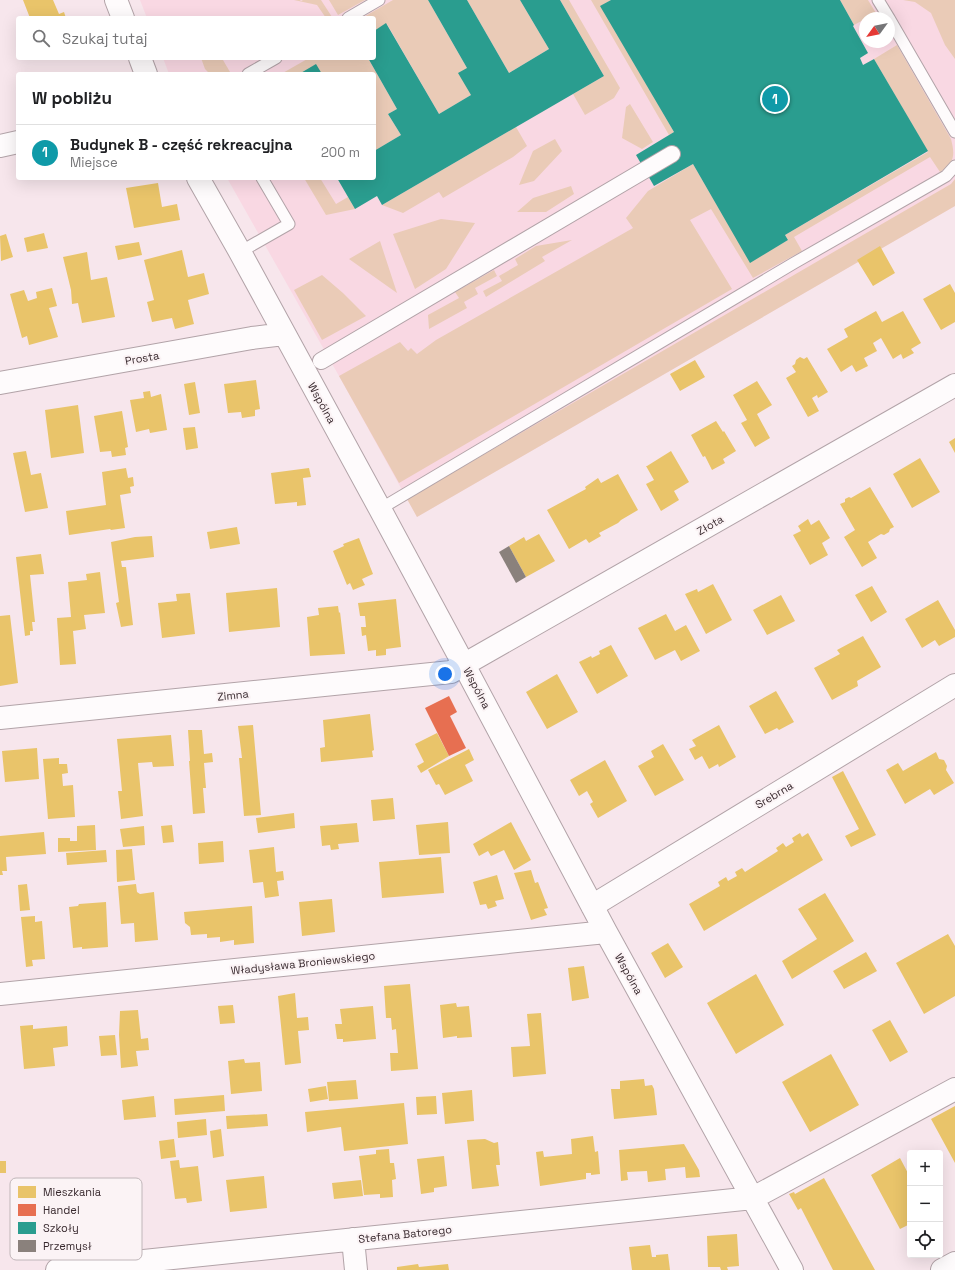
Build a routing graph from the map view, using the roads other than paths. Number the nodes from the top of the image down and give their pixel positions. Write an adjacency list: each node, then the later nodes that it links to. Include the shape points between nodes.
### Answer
1 (116, 0): 5 (street)
2 (379, 0): 6 (lane)
3 (878, 0): 4 (lane)
4 (885, 12)
5 (122, 16)
6 (351, 16)
7 (895, 28): 12 (lane)
8 (141, 60): 10 (street)
9 (272, 60): 11 (lane)
10 (145, 72)
11 (252, 72)
12 (955, 132)
13 (16, 142): 14 (street)
14 (0, 146)
15 (672, 154): 21 (street)
16 (955, 166): 24 (lane, via 946,176)
17 (199, 180): 19 (street, Wspólna)
18 (263, 180): 19 (lane, via 289,224)
19 (240, 252): 20 (street, Wspólna)
20 (284, 334): 22 (street, Prosta); 24 (street, Wspólna)
21 (321, 361)
22 (0, 383)
23 (955, 385): 25 (street, Złota)
24 (380, 508): 25 (street, Wspólna)
25 (464, 665): 27 (street, Zimna, via 452,672 412,677); 28 (street, Wspólna)
26 (955, 685): 28 (street, Srebrna)
27 (0, 718)
28 (592, 906): 29 (street, Wspólna)
29 (606, 932): 30 (street, Władysława Broniewskiego); 32 (street, Wspólna)
30 (0, 994)
31 (955, 1089): 32 (street)
32 (753, 1198): 33 (street, Stefana Batorego); 37 (street, Wspólna)
33 (353, 1239): 35 (street, Stefana Batorego); 36 (street)
34 (955, 1263): 38 (street)
35 (57, 1270)
36 (356, 1270)
37 (792, 1270)
38 (942, 1270)

